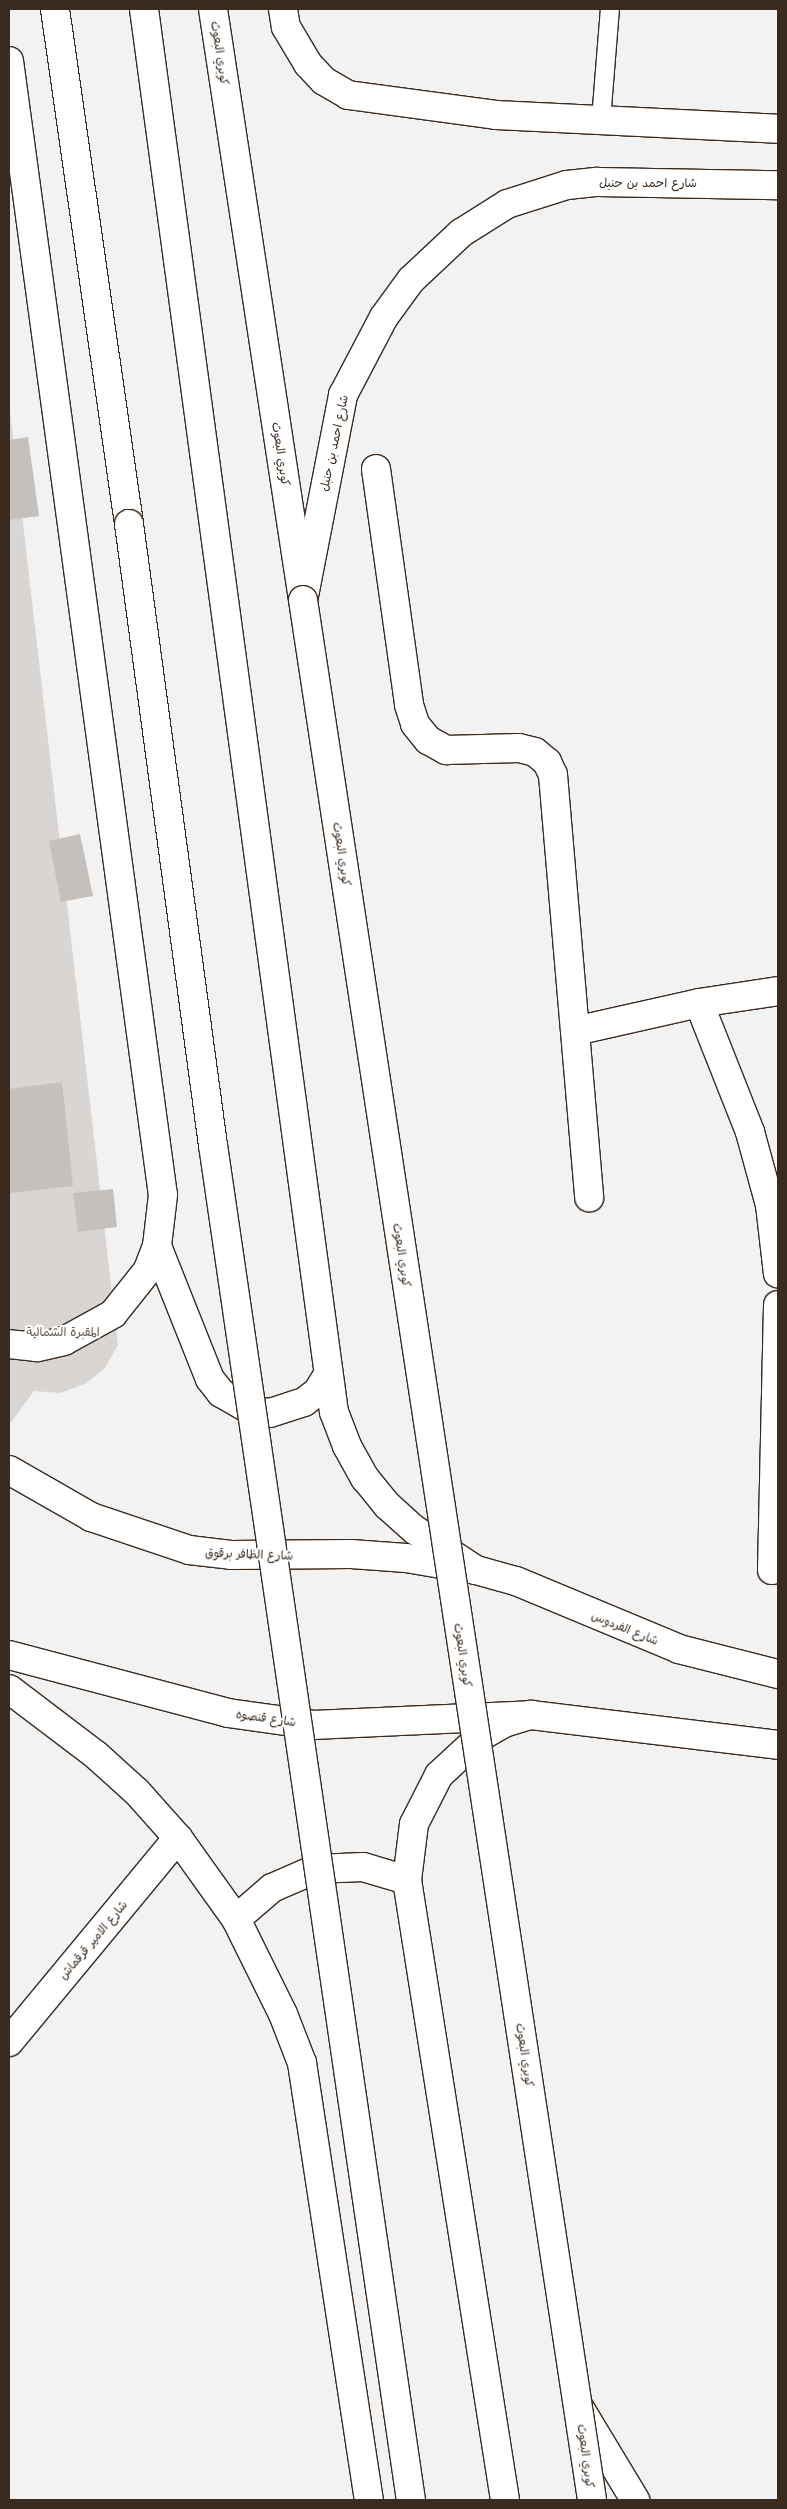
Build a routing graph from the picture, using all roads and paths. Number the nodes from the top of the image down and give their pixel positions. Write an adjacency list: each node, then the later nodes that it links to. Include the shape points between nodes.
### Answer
1 (55, 9): 36 (main road, bridge, via 213,1144)
2 (144, 9): 21 (main road)
3 (213, 9): 12 (main road, كوبري البعوث)
4 (283, 9): 7 (main road, via 286,27 308,64 324,81 348,95 496,115)
5 (610, 9): 7 (lane)
6 (9, 61): 9 (main road)
7 (601, 120): 8 (main road)
8 (778, 129)
9 (13, 132): 17 (main road, via 163,1195)
10 (778, 185): 12 (main road, شارع احمد بن حنبل, via 598,182 567,185 508,204 480,219 444,248 411,280 384,317 343,395)
11 (376, 469): 15 (main road, via 409,705 415,724 428,740 446,750 519,748 535,752 553,775)
12 (303, 600): 34 (main road, كوبري البعوث, bridge)
13 (778, 991): 14 (main road)
14 (699, 1003): 15 (main road); 18 (main road, via 750,1132 770,1206)
15 (575, 1031): 16 (main road)
16 (589, 1197)
17 (158, 1246): 20 (main road, via 148,1270 132,1294 113,1314 90,1330 64,1341 37,1347); 21 (main road, via 210,1379 221,1394 244,1408 270,1413 304,1402 318,1391)
18 (778, 1274)
19 (778, 1305): 24 (main road)
20 (9, 1344)
21 (327, 1376): 23 (main road, via 334,1412 347,1446 365,1478 388,1506 415,1530)
22 (9, 1470): 23 (main road, شارع الظافر برقوق, via 91,1517 189,1550 231,1556 351,1554 406,1558)
23 (476, 1570): 26 (main road, شارع الفردوس, via 516,1581 679,1649)
24 (772, 1570)
25 (9, 1655): 28 (main road, شارع قنصوه, via 228,1713 314,1725)
26 (778, 1674)
27 (9, 1689): 30 (main road, via 96,1755)
28 (531, 1715): 29 (main road); 31 (main road, via 480,1737 439,1775 414,1824)
29 (778, 1745)
30 (178, 1838): 32 (main road); 33 (main road, شارع الامير قرقماش)
31 (407, 1880): 32 (main road, via 363,1867 316,1869 272,1888); 37 (main road)
32 (236, 1920): 35 (main road, via 280,2006 302,2064)
33 (9, 2042)
34 (579, 2407): 38 (main road, كوبري البعوث, bridge); 39 (main road)
35 (368, 2500)
36 (411, 2500)
37 (505, 2500)
38 (592, 2500)
39 (635, 2500)

